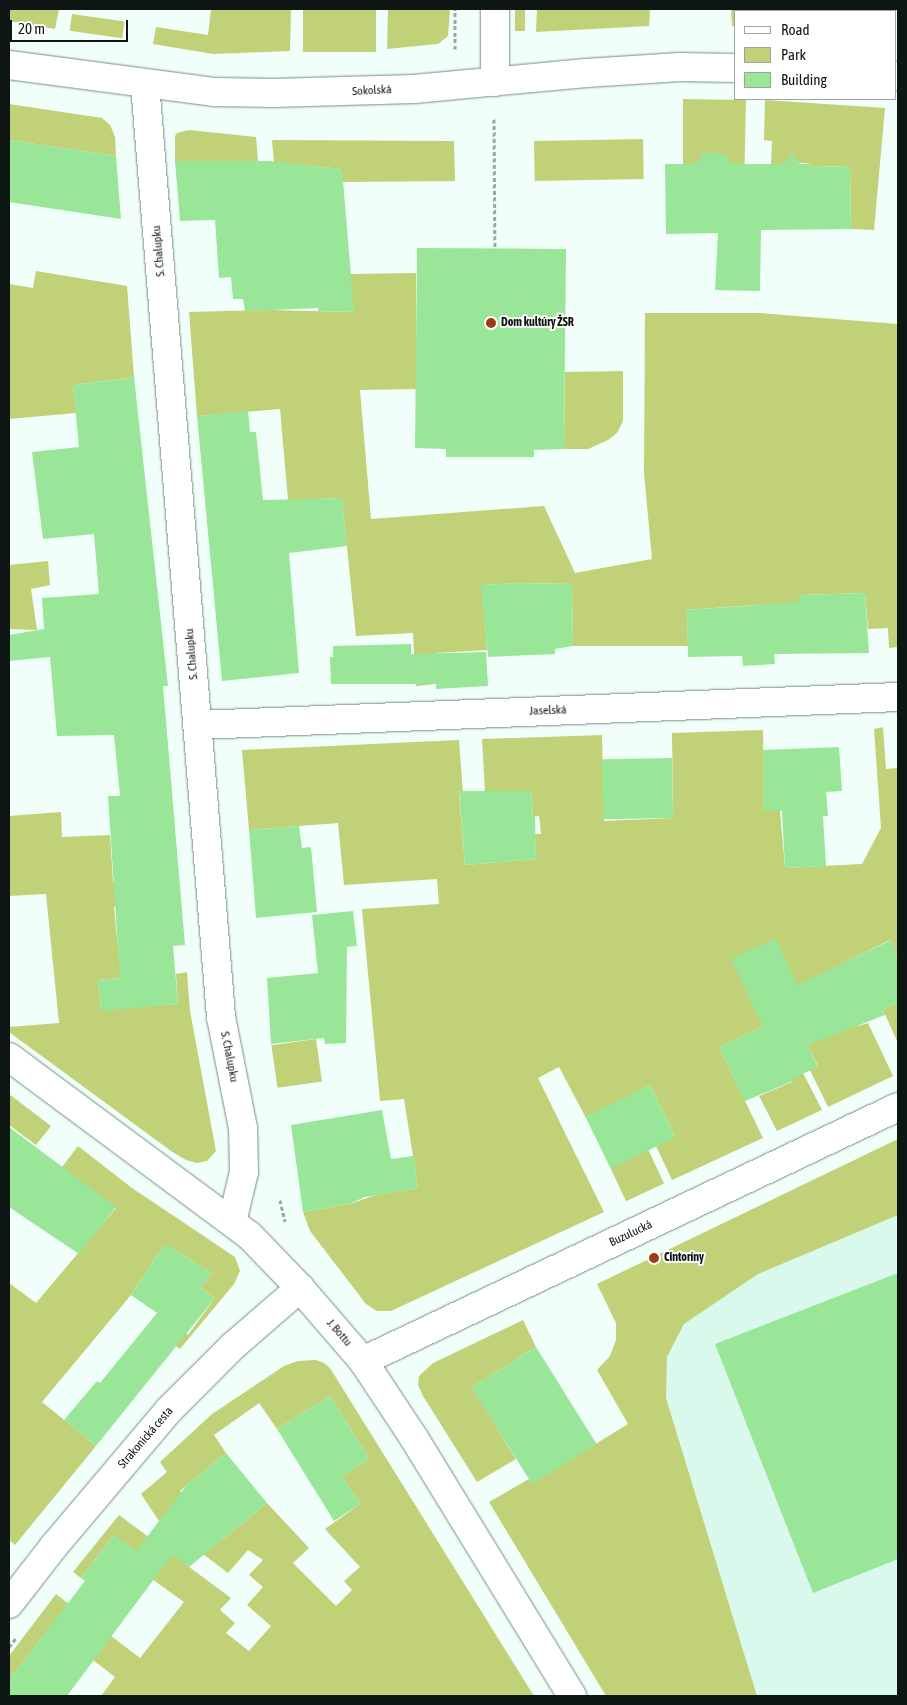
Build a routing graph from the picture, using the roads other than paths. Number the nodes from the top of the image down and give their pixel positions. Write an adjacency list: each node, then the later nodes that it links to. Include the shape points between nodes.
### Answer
1 (495, 9): 4 (street)
2 (9, 65): 5 (street, Sokolská)
3 (734, 68): 4 (street, Sokolská, via 680,67)
4 (495, 82): 5 (street, Sokolská, via 378,91 273,93 215,92)
5 (145, 84): 7 (street, S. Chalupku)
6 (898, 697): 7 (street, Jaselská)
7 (198, 725): 10 (street, S. Chalupku, via 221,1017 243,1128 244,1172)
8 (9, 1057): 10 (street, J. Bottu)
9 (898, 1107): 12 (street, Buzulucká)
10 (232, 1222): 11 (street, J. Bottu, via 249,1235)
11 (300, 1288): 12 (street, J. Bottu); 13 (street, Strakonická cesta, via 233,1346 168,1410)
12 (364, 1361): 14 (street, J. Bottu)
13 (9, 1604)
14 (572, 1696)

